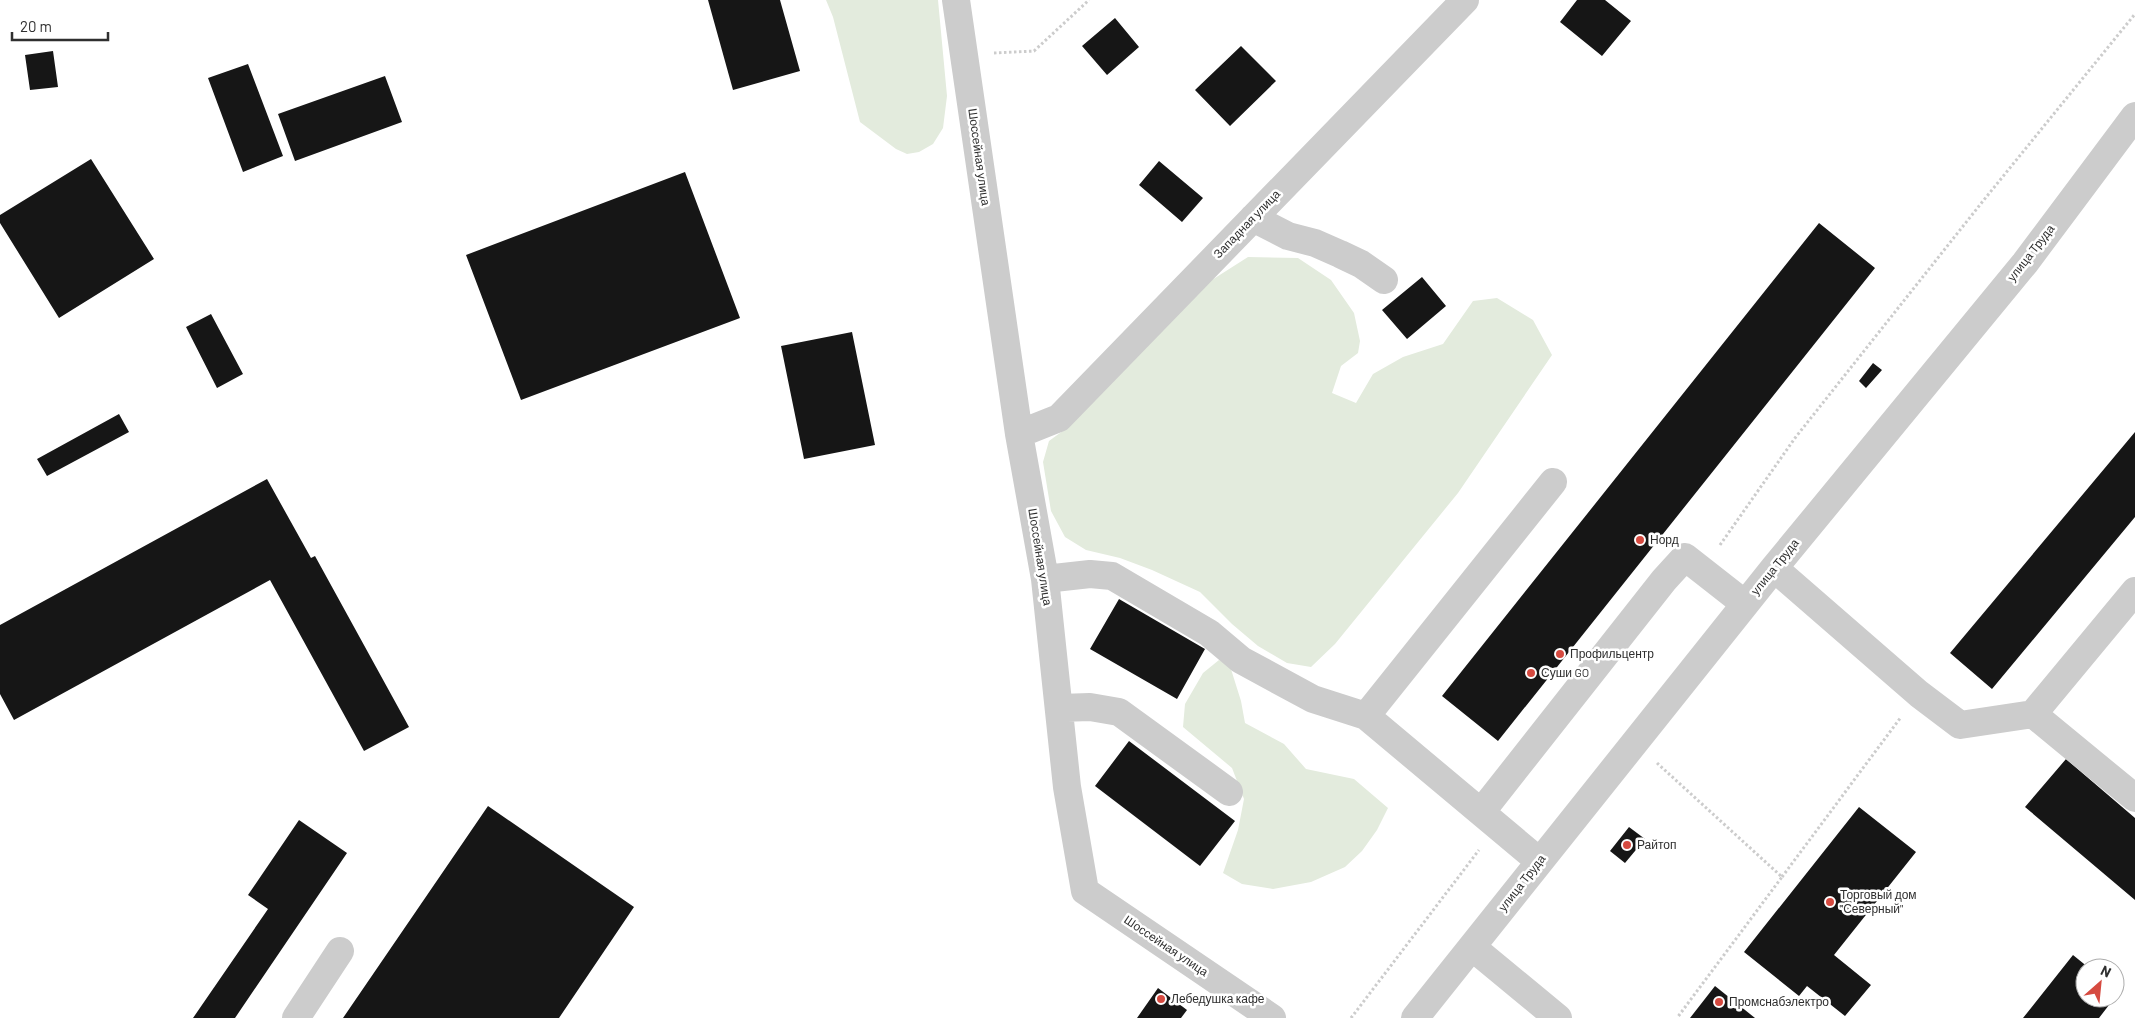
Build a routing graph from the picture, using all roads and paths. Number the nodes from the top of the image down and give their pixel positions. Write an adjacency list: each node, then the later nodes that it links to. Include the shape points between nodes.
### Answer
1 (956, 0): 5 (street, Шоссейная улица)
2 (1089, 0): 5 (path, via 1034,51)
3 (1465, 0): 7 (street, Западная улица)
4 (2135, 14): 12 (path, via 1795,438)
5 (964, 54): 9 (street, Шоссейная улица)
6 (2135, 116): 11 (street, улица Труда, via 2025,263)
7 (1253, 218): 8 (street, via 1288,236 1340,254); 9 (street, Западная улица, via 1059,418)
8 (1384, 280)
9 (1019, 434): 13 (street, Шоссейная улица)
10 (1553, 482): 19 (street)
11 (1774, 568): 15 (street, улица Труда); 16 (street)
12 (1702, 570): 15 (street); 23 (street, via 1685,557 1664,580)
13 (1045, 579): 17 (street, Шоссейная улица); 19 (street, via 1090,574 1112,576 1209,632 1241,660 1313,699)
14 (2135, 591): 18 (street)
15 (1745, 604): 20 (street, улица Труда)
16 (1919, 694): 18 (street, via 1960,724); 25 (path)
17 (1060, 708): 21 (street, via 1090,707 1119,712); 29 (street, Шоссейная улица, via 1067,787 1084,891)
18 (2033, 714): 22 (street)
19 (1366, 716): 23 (street)
20 (1634, 743): 24 (street, улица Труда); 25 (path)
21 (1228, 792)
22 (2135, 798)
23 (1490, 818): 24 (street); 30 (path)
24 (1539, 861): 26 (street, улица Труда)
25 (1782, 878): 33 (path)
26 (1472, 947): 31 (street, улица Труда); 32 (street)
27 (340, 951): 28 (street)
28 (296, 1018)
29 (1272, 1018)
30 (1351, 1018)
31 (1415, 1018)
32 (1558, 1018)
33 (1677, 1018)

